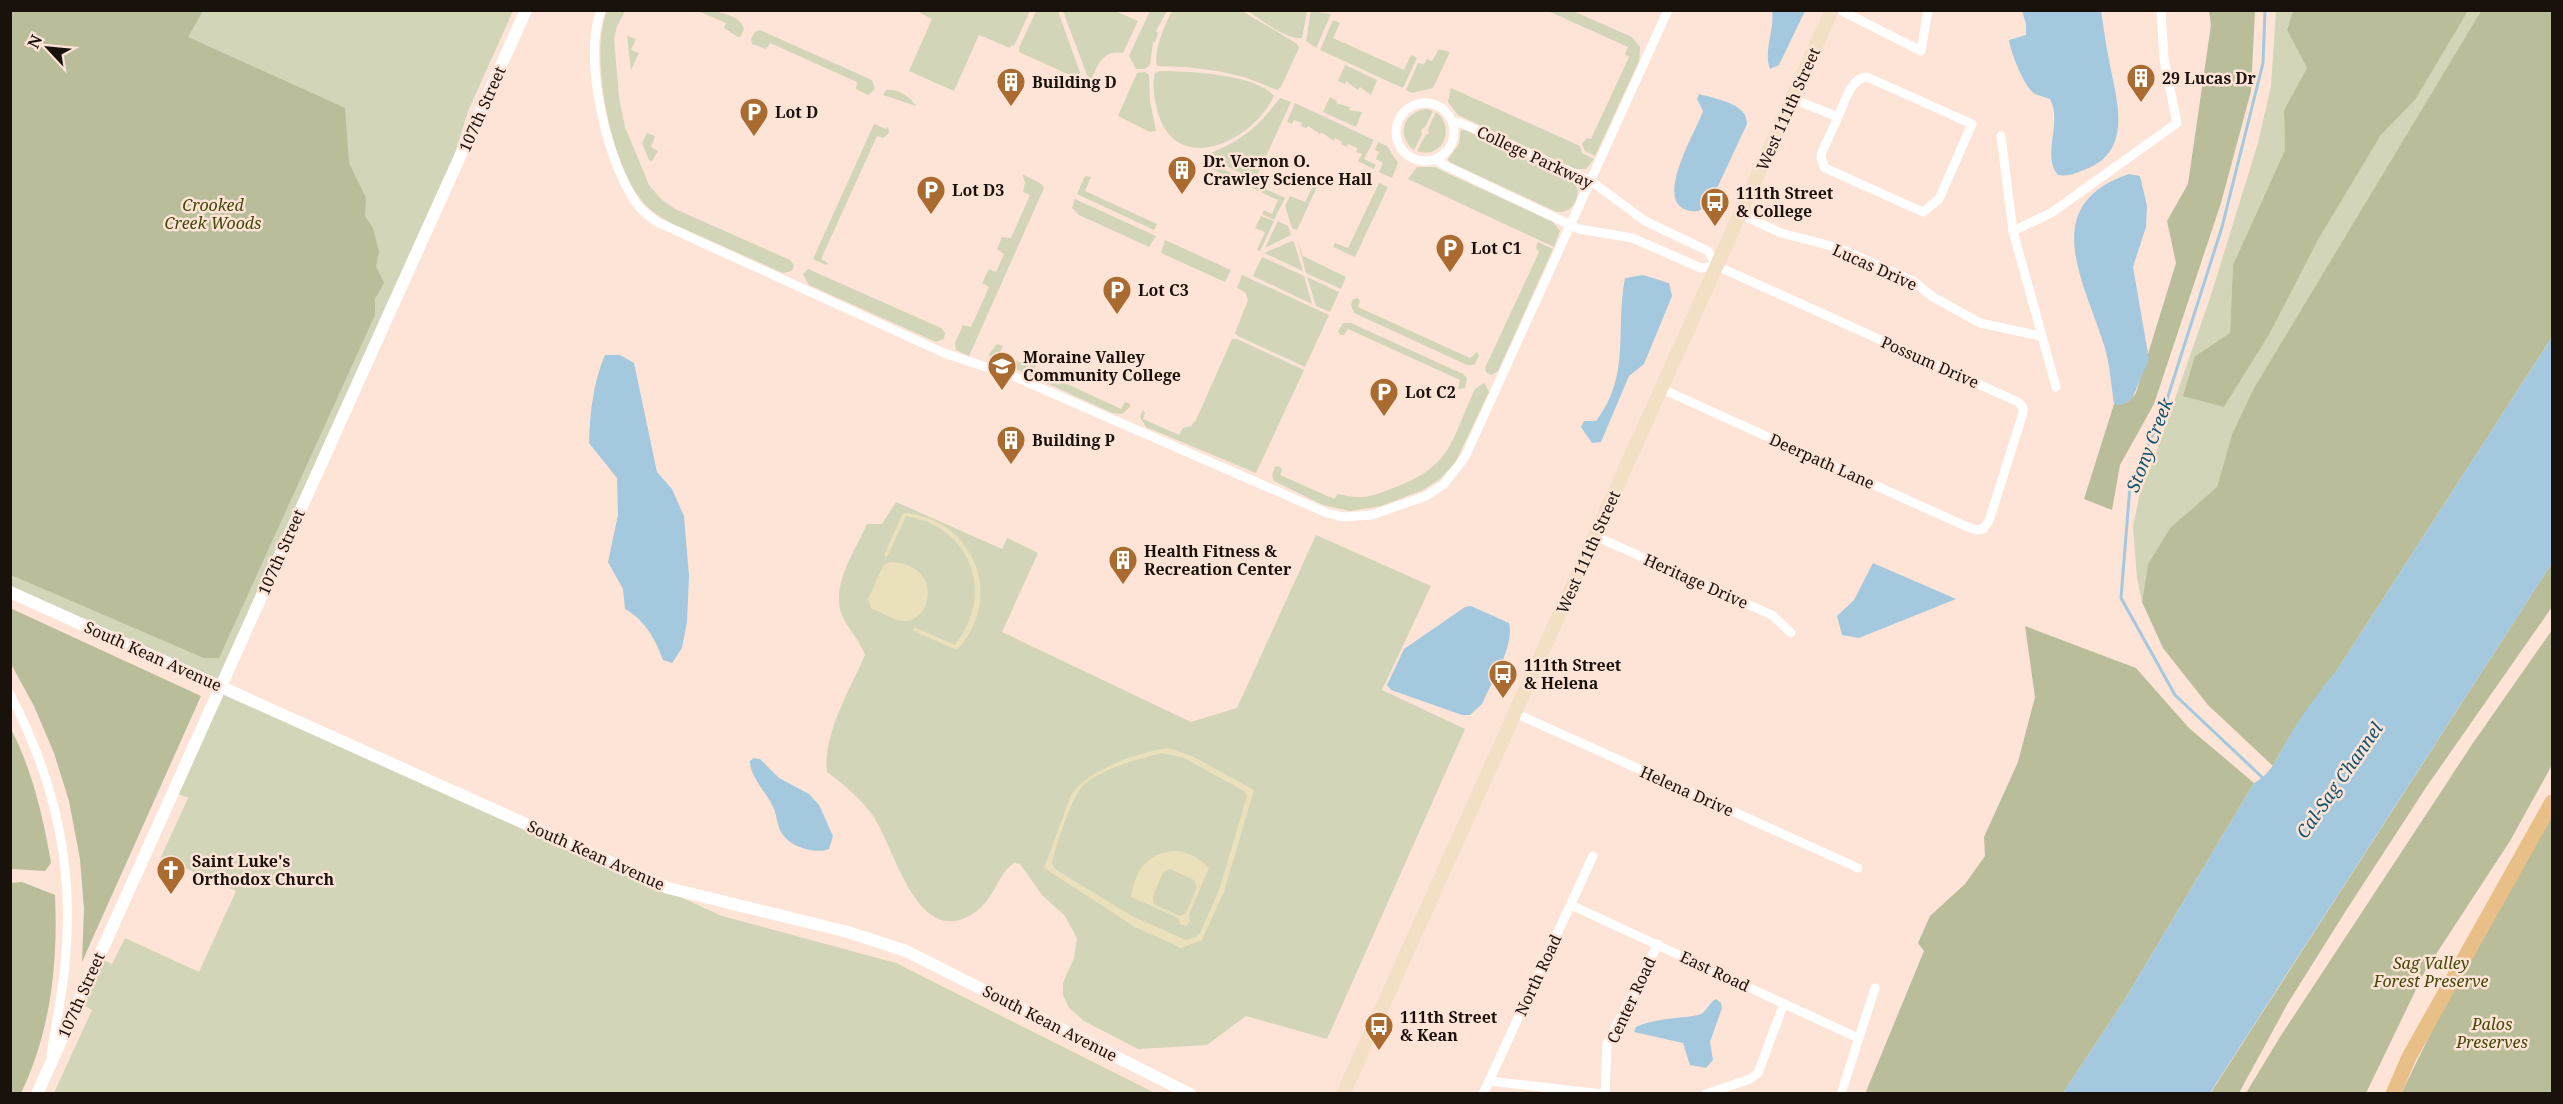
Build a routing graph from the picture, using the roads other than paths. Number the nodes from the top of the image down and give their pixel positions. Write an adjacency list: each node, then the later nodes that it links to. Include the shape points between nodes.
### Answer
1 (526, 10): 25 (street, 107th Street)
2 (601, 10): 15 (street, via 595,54 604,128 629,192 657,222 944,353 1014,376 1312,507 1343,517 1372,515 1426,496 1456,471)
3 (1668, 10): 13 (street)
4 (1832, 10): 8 (main road, West 111th Street)
5 (1840, 10): 6 (street, via 1921,51)
6 (1928, 10)
7 (2161, 10): 16 (street, via 2164,59 2177,123 2051,213)
8 (1792, 99): 9 (street); 14 (main road, West 111th Street)
9 (1838, 117): 9 (street, via 1822,152 1825,168 1923,212 1939,200 1972,124 1867,77 1853,85)
10 (1454, 123): 12 (street, College Parkway, via 1449,149); 12 (street, College Parkway, via 1445,110 1433,103 1413,105 1398,119 1397,139 1401,148 1421,161); 13 (street, College Parkway)
11 (2001, 136): 16 (street)
12 (1435, 159): 15 (street, College Parkway)
13 (1591, 181): 15 (street); 17 (street, College Parkway, via 1645,221 1708,251)
14 (1740, 214): 17 (main road, West 111th Street); 18 (street, Lucas Drive, via 1781,233 1839,248 1913,281 1980,323)
15 (1572, 226): 17 (street, College Parkway, via 1632,238 1701,267)
16 (2013, 231): 18 (street)
17 (1717, 266): 20 (main road, West 111th Street); 21 (street, Possum Drive, via 2018,402 2023,407 2021,422 1992,514)
18 (2040, 336): 19 (street)
19 (2056, 387)
20 (1662, 389): 21 (street, Deerpath Lane, via 1965,526); 22 (main road, West 111th Street)
21 (1983, 529)
22 (1595, 536): 24 (street, Heritage Drive, via 1772,615); 27 (main road, West 111th Street)
23 (10, 592): 25 (street, South Kean Avenue)
24 (1791, 633)
25 (220, 686): 36 (street, 107th Street); 39 (street, South Kean Avenue, via 668,888 848,932 906,951)
26 (10, 694): 36 (street, via 42,762 59,820 67,895 65,963)
27 (1515, 713): 30 (street, Helena Drive); 40 (main road, West 111th Street)
28 (2553, 802): 45 (main road, via 2409,1057)
29 (1593, 856): 31 (street, North Road)
30 (1858, 868)
31 (1571, 905): 32 (street, East Road); 37 (street, North Road)
32 (1658, 944): 34 (street, East Road); 42 (street, Center Road, via 1607,1044)
33 (1875, 988): 35 (street)
34 (1784, 1003): 35 (street, East Road); 43 (street, via 1758,1073)
35 (1858, 1038): 44 (street)
36 (50, 1064): 38 (street, 107th Street)
37 (1489, 1082): 41 (street, North Road); 42 (street)
38 (37, 1094)
39 (1190, 1094)
40 (1343, 1094)
41 (1483, 1094)
42 (1604, 1094)
43 (1706, 1094)
44 (1841, 1094)
45 (2393, 1094)

